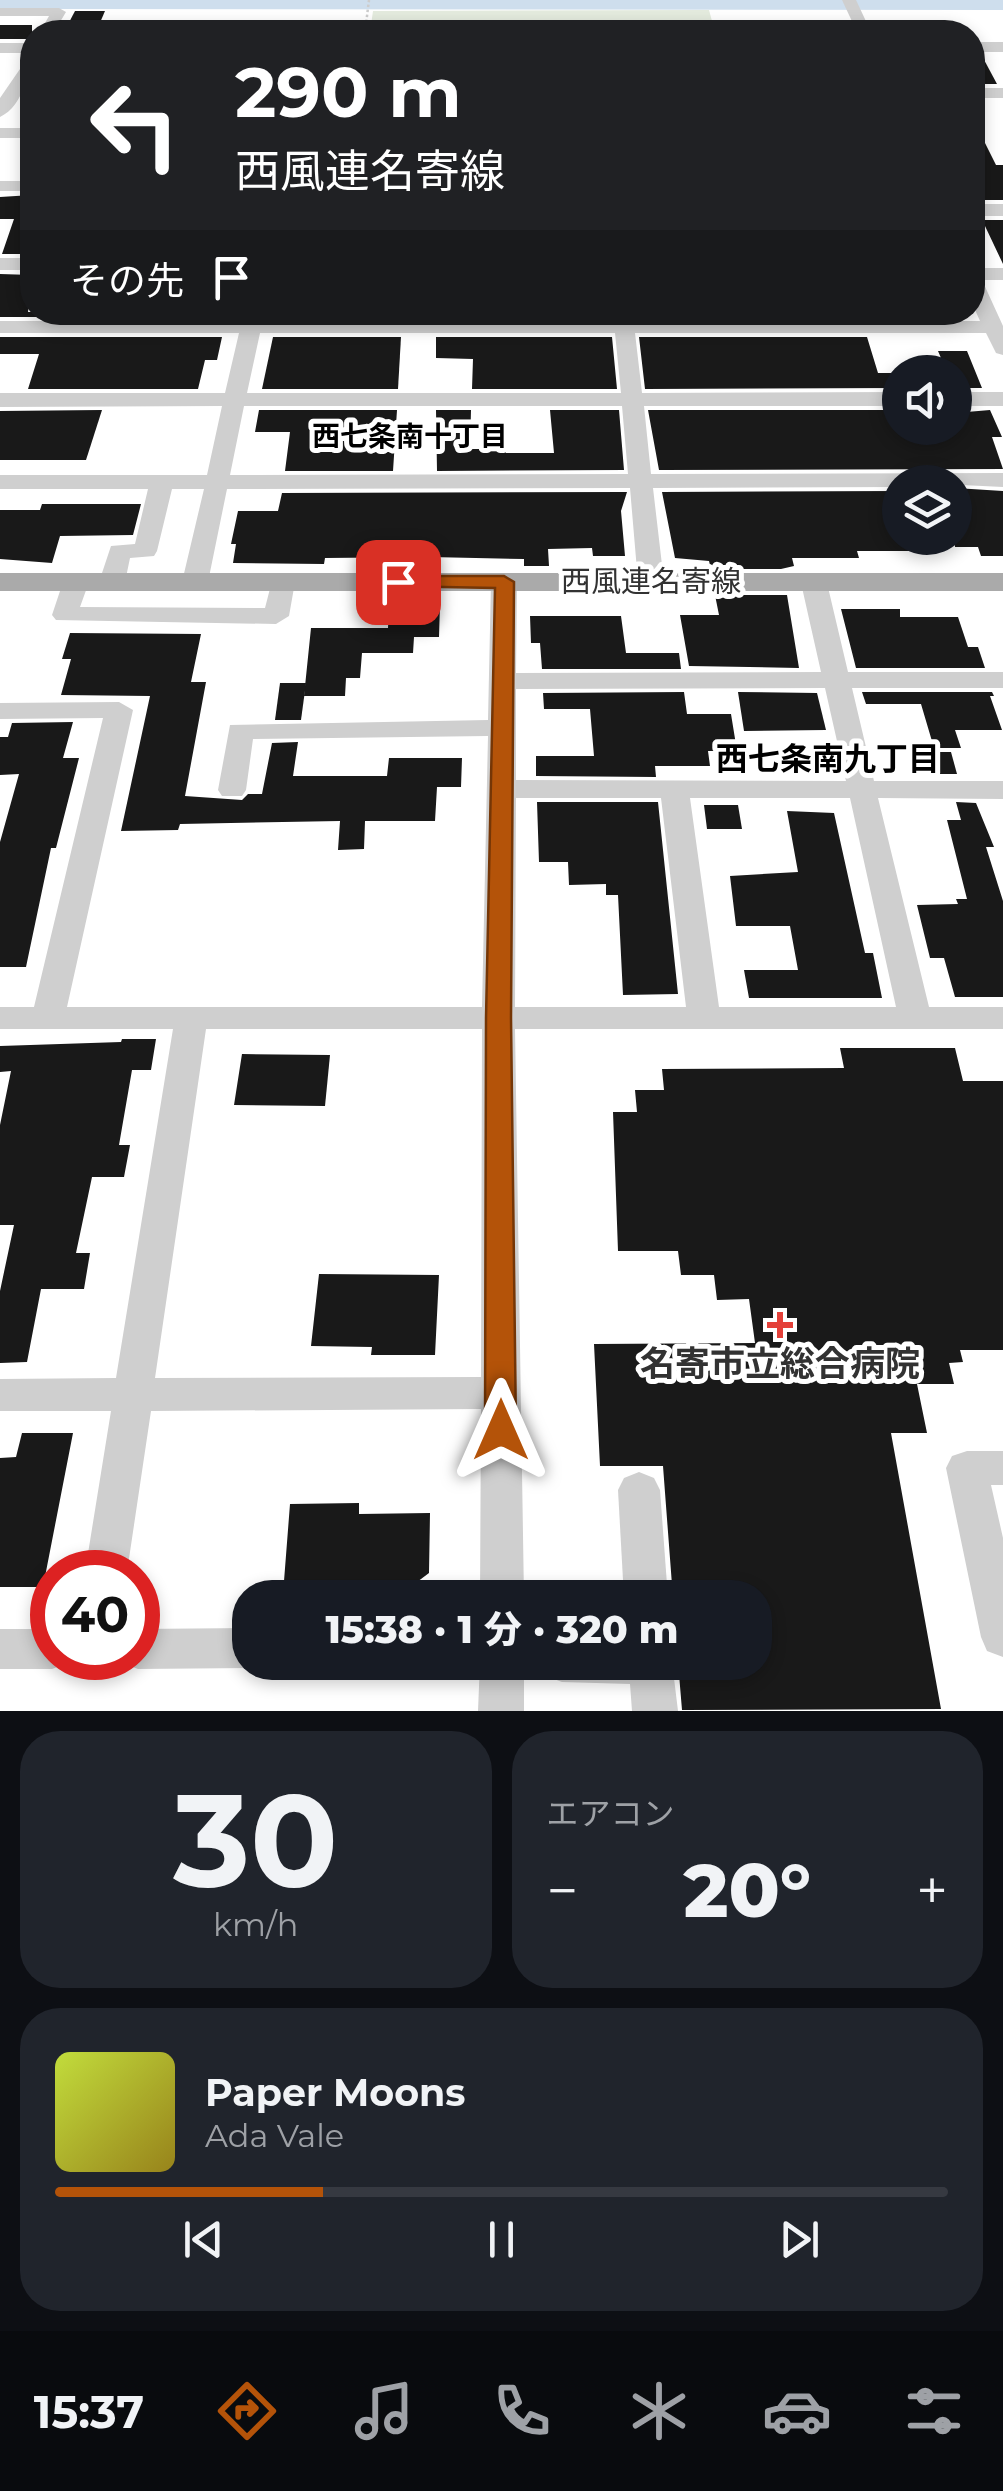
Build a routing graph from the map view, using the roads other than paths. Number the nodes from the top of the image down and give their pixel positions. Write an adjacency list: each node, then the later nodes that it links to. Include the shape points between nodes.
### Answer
1 (0, 12): 2 (street, via 59,12)
2 (54, 20)
3 (6, 88): 4 (street)
4 (0, 112)
5 (985, 307): 11 (street)
6 (72, 325): 10 (street)
7 (252, 325): 17 (street)
8 (625, 325): 12 (street)
9 (714, 325): 11 (street)
10 (0, 327)
11 (1000, 341)
12 (634, 399): 13 (street); 17 (street); 22 (street)
13 (882, 399)
14 (972, 399): 15 (street)
15 (1003, 399)
16 (0, 400): 17 (street)
17 (234, 400): 19 (street)
18 (1003, 480): 22 (street)
19 (216, 481): 21 (street); 22 (street); 26 (street)
20 (0, 482): 21 (street)
21 (162, 482): 25 (street, via 145,551 120,551)
22 (642, 482): 29 (street)
23 (0, 582): 24 (main road, 西風連名寄線)
24 (76, 582): 25 (main road, 西風連名寄線); 27 (street, via 65,615 276,616)
25 (112, 582): 26 (main road, 西風連名寄線)
26 (195, 582): 27 (main road, 西風連名寄線)
27 (282, 582): 28 (main road, 西風連名寄線)
28 (504, 582): 29 (main road, 西風連名寄線); 33 (street)
29 (651, 582): 31 (main road, 西風連名寄線)
30 (1003, 582): 31 (main road, 西風連名寄線)
31 (814, 583): 34 (street)
32 (1003, 680): 34 (street)
33 (500, 681): 34 (street); 36 (street)
34 (837, 682): 38 (street)
35 (0, 711): 43 (street, via 119,710)
36 (500, 728): 39 (street); 40 (street, via 240,731)
37 (674, 788): 38 (street); 39 (street); 48 (street)
38 (860, 788): 41 (street); 46 (street)
39 (500, 789): 45 (street)
40 (232, 790)
41 (1003, 790)
42 (0, 1018): 43 (street)
43 (48, 1018): 44 (street)
44 (191, 1018): 45 (street); 51 (street)
45 (498, 1018): 48 (street); 49 (street)
46 (916, 1018): 47 (street); 48 (street)
47 (1003, 1018)
48 (704, 1019)
49 (500, 1392): 51 (street); 55 (street)
50 (0, 1395): 51 (street)
51 (134, 1396): 54 (street)
52 (1003, 1468): 57 (street, via 968,1468)
53 (639, 1490): 56 (street)
54 (110, 1550)
55 (502, 1580)
56 (645, 1580)
57 (1003, 1637)
58 (232, 1648): 61 (street)
59 (0, 1649): 60 (street)
60 (30, 1649)
61 (160, 1649)
62 (502, 1680): 64 (street)
63 (652, 1680): 65 (street)
64 (502, 1711)
65 (655, 1711)

